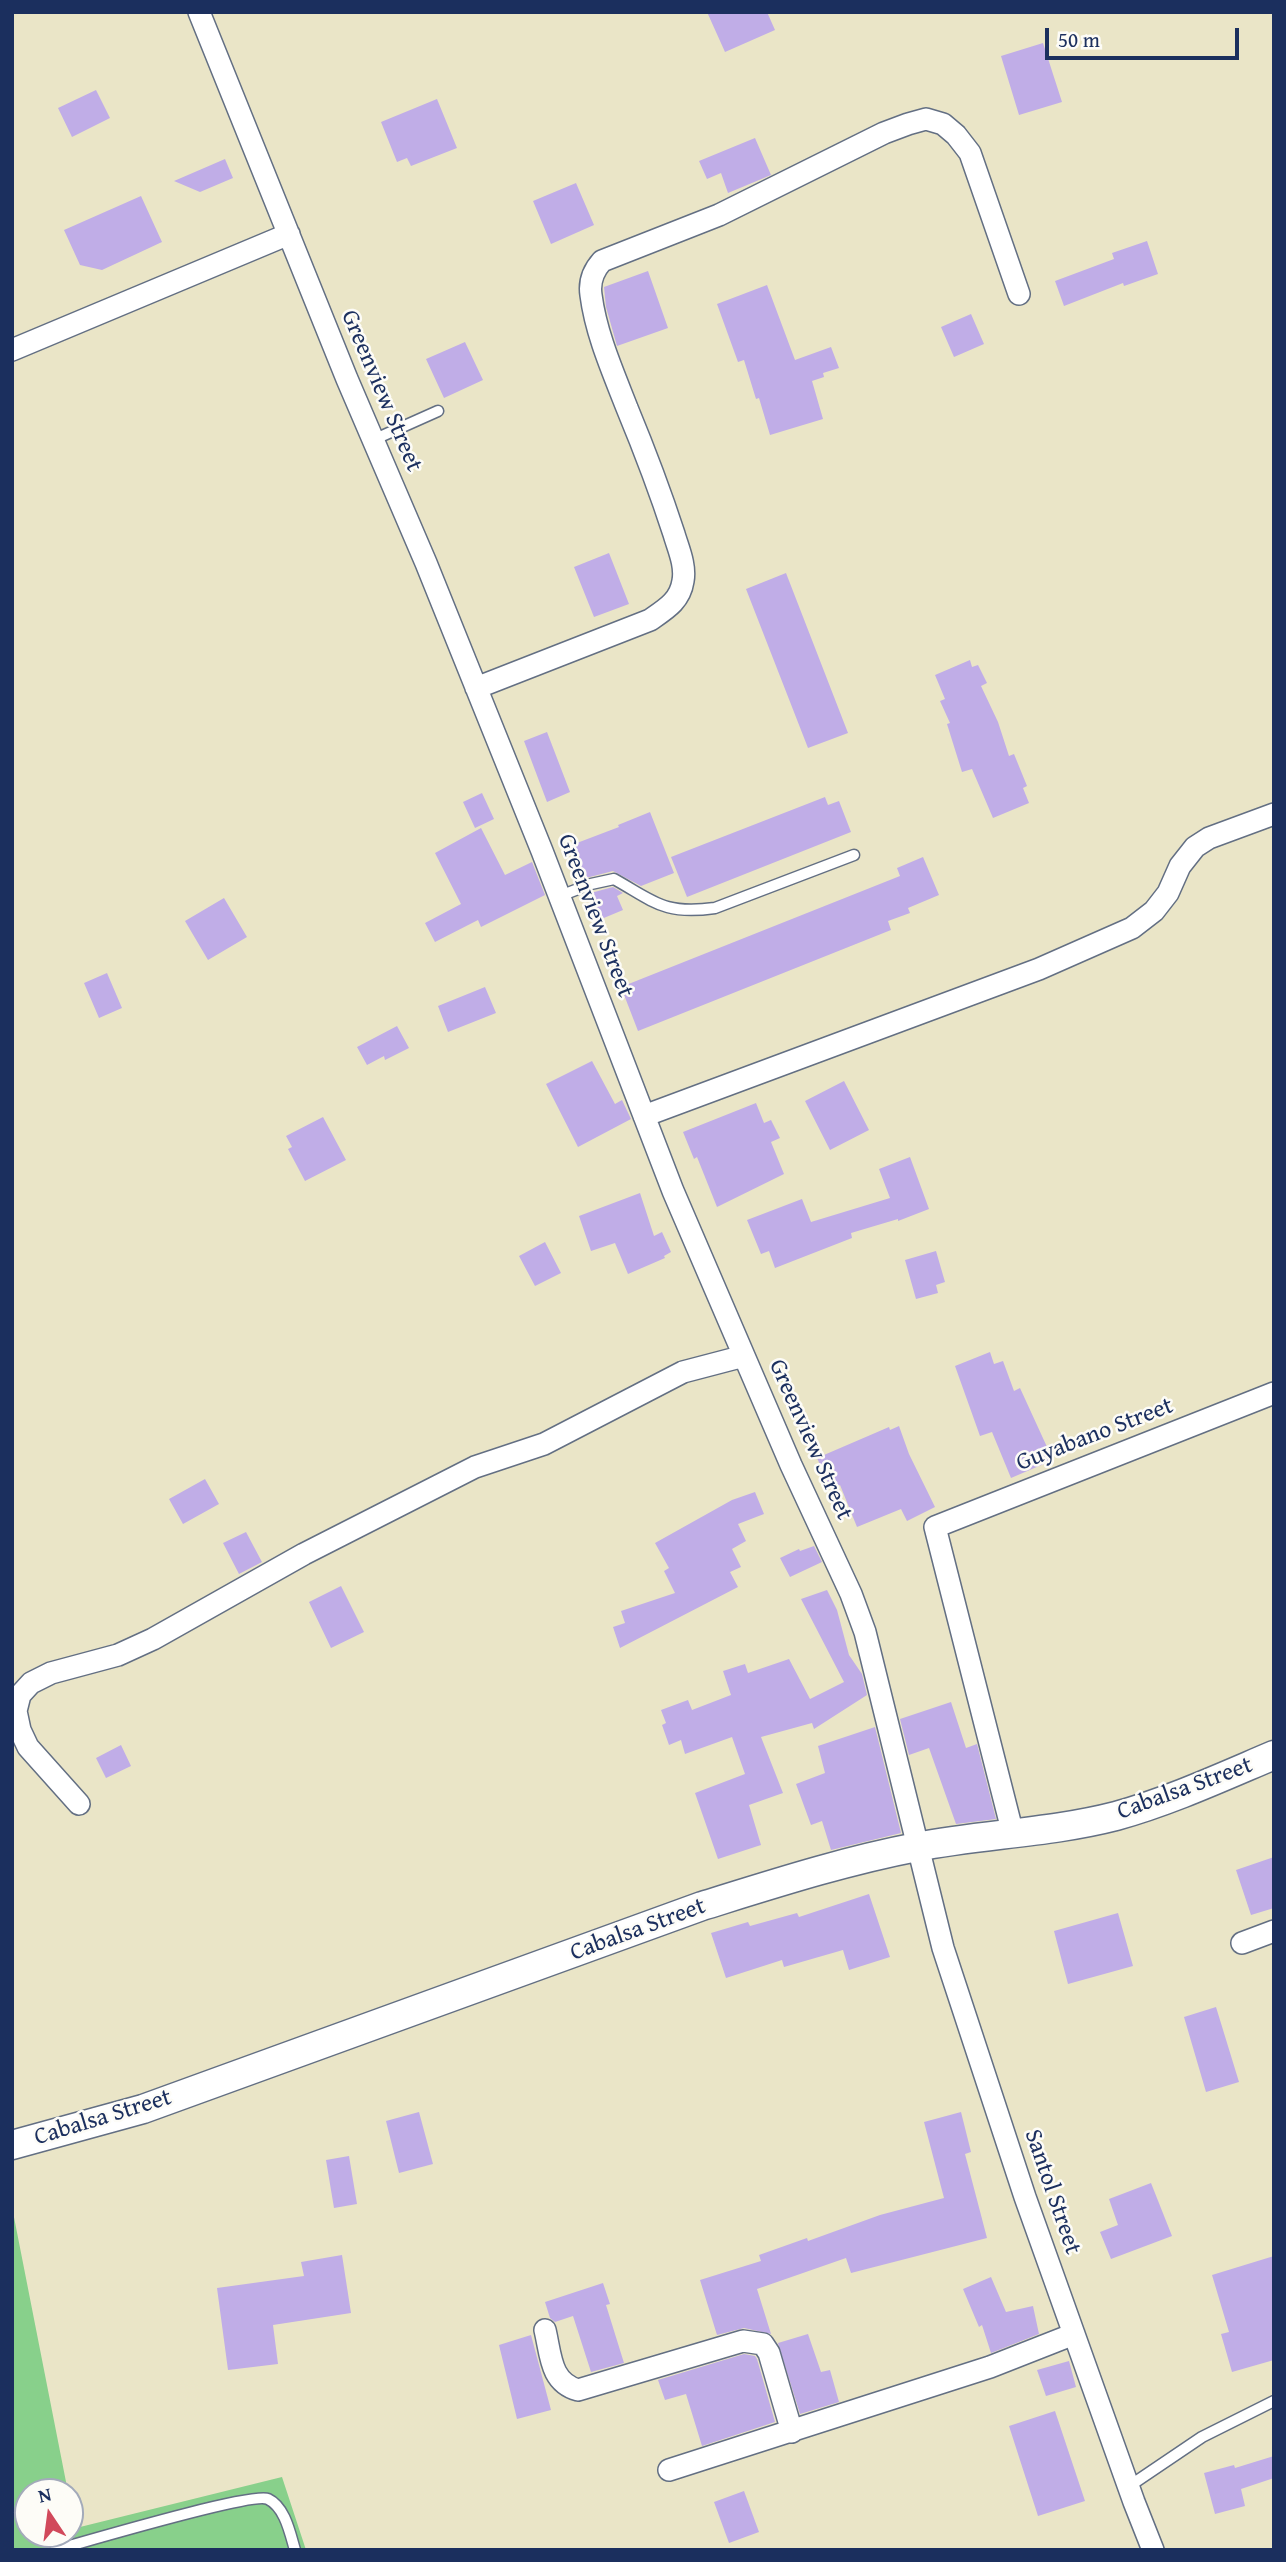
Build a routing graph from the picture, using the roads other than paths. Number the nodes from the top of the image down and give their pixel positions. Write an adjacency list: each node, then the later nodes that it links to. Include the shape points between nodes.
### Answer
1 (200, 12): 2 (street, Greenview Street)
2 (289, 234): 4 (street); 6 (street, Greenview Street)
3 (1019, 294): 7 (street, via 970,153 943,124 926,119 884,133 719,215 602,261 591,280 591,295 609,362 660,489 682,563 679,595 650,620)
4 (12, 350)
5 (439, 411): 6 (lane)
6 (373, 440): 7 (street, Greenview Street)
7 (476, 688): 10 (street, Greenview Street)
8 (1274, 814): 11 (street, via 1195,847 1168,893 1132,928 1039,969)
9 (853, 855): 10 (lane, via 715,908 673,910 614,879)
10 (560, 896): 11 (street, Greenview Street)
11 (644, 1116): 12 (street, Greenview Street)
12 (744, 1356): 15 (street, via 683,1372 544,1444 475,1467 304,1554 153,1639 31,1684 20,1695 16,1711 20,1730 28,1747); 17 (street, Greenview Street, via 865,1632)
13 (1274, 1393): 16 (street, Guyabano Street, via 935,1527)
14 (1274, 1755): 16 (street, Cabalsa Street, via 1115,1816)
15 (79, 1804)
16 (1013, 1834): 17 (street, Cabalsa Street)
17 (918, 1846): 20 (street, Cabalsa Street, via 702,1906 143,2109); 22 (street, Santol Street, via 943,1948)
18 (1274, 1931): 19 (street)
19 (1242, 1943)
20 (12, 2145)
21 (545, 2330): 24 (street, via 557,2377 578,2390 743,2342 763,2344)
22 (1074, 2334): 24 (street, via 990,2367); 26 (street, Santol Street)
23 (1274, 2401): 26 (lane, via 1202,2437)
24 (792, 2432): 25 (street)
25 (669, 2470)
26 (1128, 2487): 29 (street, Santol Street)
27 (55, 2550): 28 (lane, via 260,2498 278,2506)
28 (295, 2550)
29 (1153, 2550)

